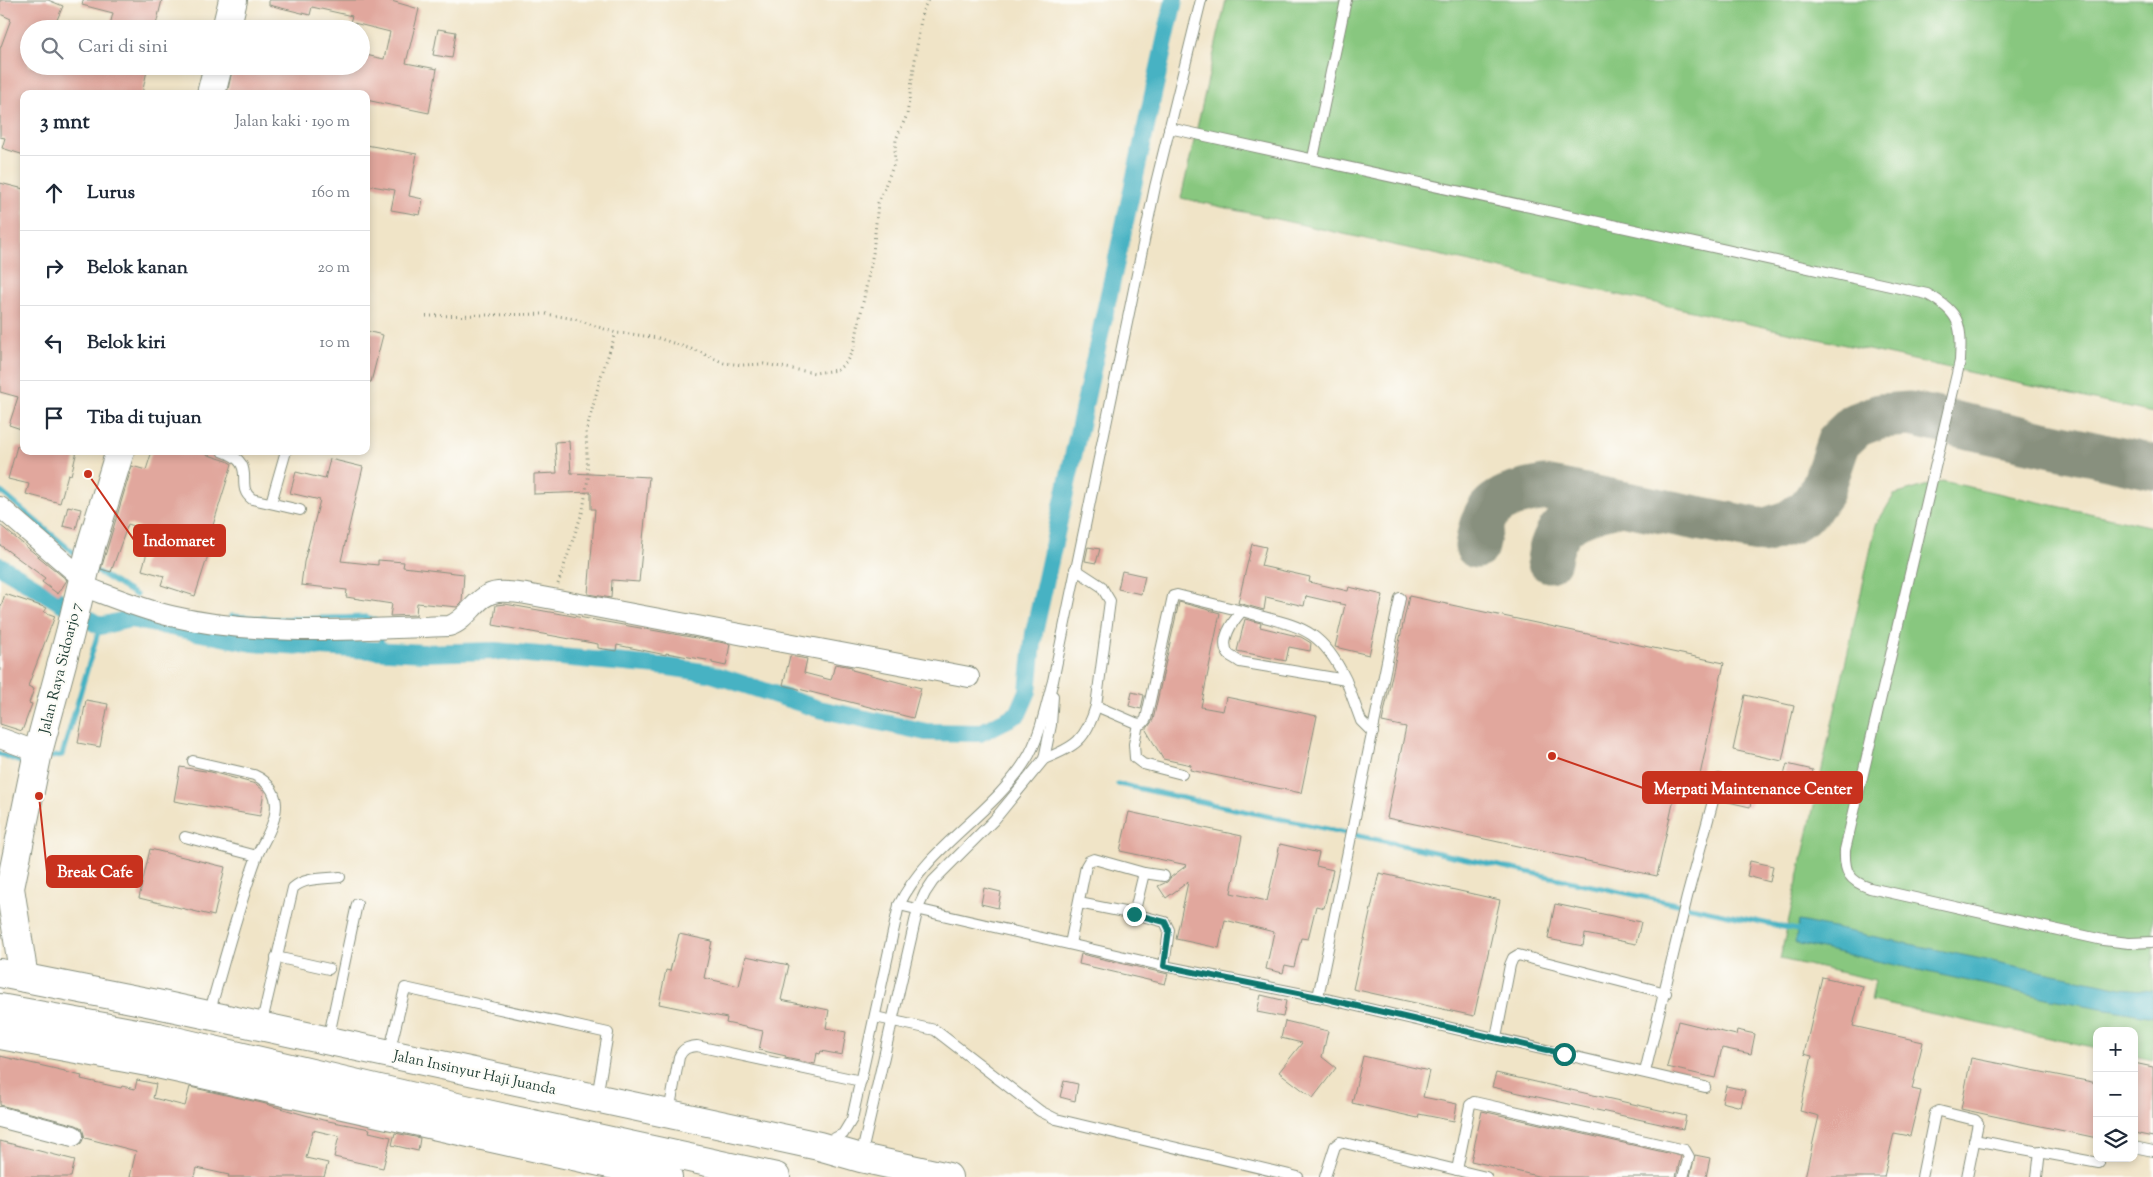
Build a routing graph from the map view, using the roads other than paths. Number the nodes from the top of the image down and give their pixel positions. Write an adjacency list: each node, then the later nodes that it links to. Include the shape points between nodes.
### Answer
1 (233, 0): 4 (main road)
2 (1201, 0): 7 (lane)
3 (1346, 0): 8 (lane)
4 (228, 20)
5 (216, 75): 6 (main road)
6 (213, 90)
7 (1169, 128): 8 (lane); 15 (lane)
8 (1313, 158): 42 (lane, via 1926,294 1951,310 1958,323 1960,361 1845,850 1848,875 1858,884 1870,888 2103,940)
9 (119, 455): 16 (main road, Jalan Raya Sidoarjo 7)
10 (234, 455): 12 (lane, via 243,464 248,496)
11 (285, 455): 12 (lane)
12 (271, 503): 14 (lane)
13 (0, 507): 16 (street)
14 (300, 510)
15 (1075, 570): 21 (lane); 22 (lane, via 1101,586 1110,601)
16 (81, 583): 19 (street, via 170,616 248,628 456,624 480,600 498,592 553,599); 26 (main road, Jalan Raya Sidoarjo 7)
17 (1400, 598): 24 (lane)
18 (1242, 611): 20 (lane, via 1312,633 1336,658); 20 (lane, via 1230,623 1226,645 1229,654 1240,662); 23 (lane, via 1173,596 1146,719)
19 (969, 677)
20 (1346, 680): 24 (lane, via 1358,717)
21 (1053, 681): 27 (lane, via 1051,725); 39 (lane, via 1026,760 1002,790 922,869)
22 (1096, 706): 23 (lane); 27 (lane, via 1091,722 1076,743)
23 (1138, 724): 29 (lane, via 1135,758 1144,764)
24 (1373, 733): 49 (lane)
25 (0, 738): 26 (street)
26 (38, 752): 36 (main road, Jalan Raya Sidoarjo 7)
27 (1044, 760): 40 (lane, via 994,820 933,881)
28 (193, 761): 32 (lane, via 254,775 270,784 275,799 275,815)
29 (1182, 774)
30 (1719, 779): 48 (lane, via 1687,897)
31 (185, 837): 32 (lane)
32 (257, 856): 51 (lane)
33 (1144, 873): 34 (lane); 37 (lane, via 1089,860); 41 (lane)
34 (1164, 876)
35 (340, 877): 44 (lane, via 306,880 293,888)
36 (5, 894): 47 (main road, Jalan Raya Sidoarjo 7)
37 (1079, 903): 41 (lane); 43 (lane)
38 (357, 904): 58 (lane)
39 (899, 905): 40 (lane); 52 (lane)
40 (918, 908): 43 (lane); 53 (lane)
41 (1134, 914): 45 (lane, via 1168,925)
42 (2153, 942)
43 (1070, 944): 45 (lane)
44 (276, 956): 46 (lane); 54 (lane)
45 (1164, 966): 49 (lane)
46 (329, 968)
47 (12, 975): 51 (main road, Jalan Insinyur Haji Juanda)
48 (1666, 993): 57 (lane, via 1518,955 1512,958); 61 (lane)
49 (1318, 997): 57 (lane)
50 (0, 1008): 56 (main road)
51 (208, 1015): 54 (main road, Jalan Insinyur Haji Juanda)
52 (875, 1017): 53 (lane); 63 (lane)
53 (892, 1020): 75 (lane); 81 (lane, via 936,1030 1056,1120)
54 (260, 1027): 58 (main road, Jalan Insinyur Haji Juanda)
55 (0, 1035): 60 (main road)
56 (158, 1037): 60 (main road); 66 (main road)
57 (1496, 1038): 61 (lane)
58 (328, 1041): 59 (main road, Jalan Insinyur Haji Juanda)
59 (389, 1054): 62 (main road, Jalan Insinyur Haji Juanda); 65 (lane, via 404,988 608,1033)
60 (153, 1063): 78 (main road)
61 (1646, 1072): 64 (lane)
62 (487, 1074): 65 (main road, Jalan Insinyur Haji Juanda); 66 (main road)
63 (861, 1081): 67 (lane, via 697,1046 688,1047 679,1057); 71 (lane, via 848,1128)
64 (1705, 1088)
65 (597, 1098): 67 (main road, Jalan Insinyur Haji Juanda)
66 (478, 1112): 79 (main road)
67 (669, 1113): 71 (main road, Jalan Insinyur Haji Juanda)
68 (0, 1117): 69 (street)
69 (73, 1136)
70 (1974, 1140): 73 (lane); 85 (lane, via 1977,1122 1936,1111); 86 (lane)
71 (819, 1146): 75 (main road, Jalan Insinyur Haji Juanda)
72 (2138, 1148): 74 (lane)
73 (2040, 1151): 76 (lane); 87 (lane)
74 (2153, 1151)
75 (861, 1158): 80 (main road, Jalan Insinyur Haji Juanda)
76 (2099, 1163)
77 (1456, 1170): 82 (lane, via 1340,1142 1335,1146); 83 (lane); 84 (lane, via 1470,1105 1474,1102 1685,1150 1690,1156)
78 (668, 1177)
79 (776, 1177)
80 (948, 1177)
81 (1298, 1177)
82 (1325, 1177)
83 (1486, 1177)
84 (1683, 1177)
85 (1922, 1177)
86 (1967, 1177)
87 (2037, 1177)

